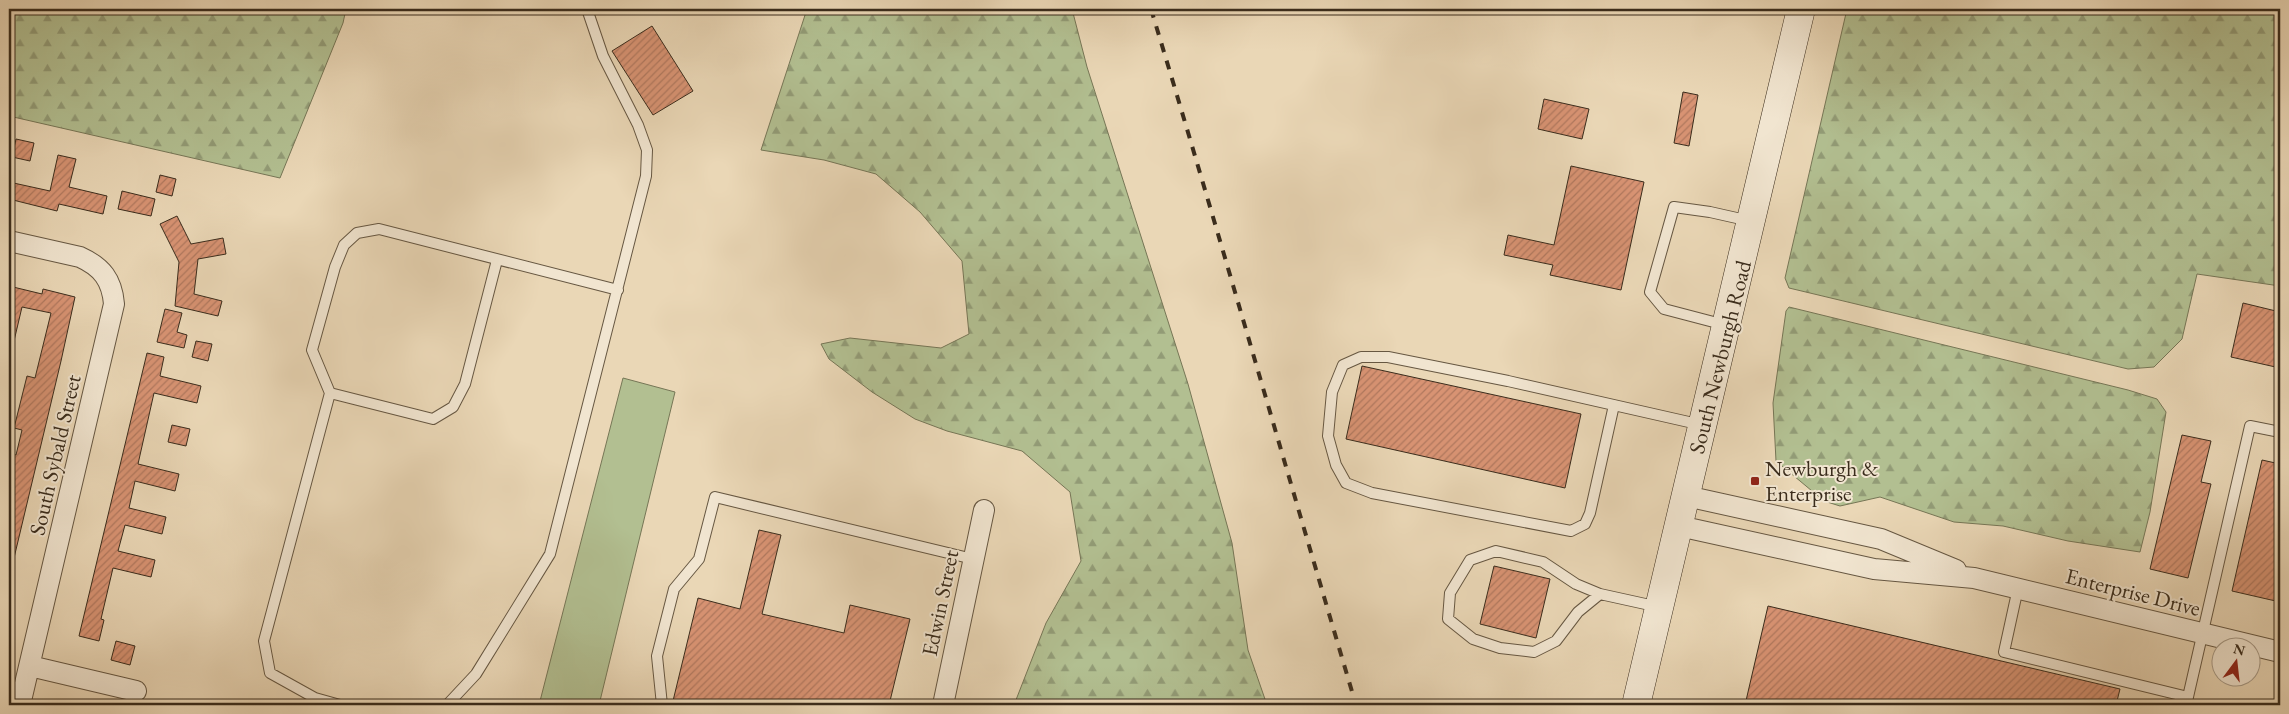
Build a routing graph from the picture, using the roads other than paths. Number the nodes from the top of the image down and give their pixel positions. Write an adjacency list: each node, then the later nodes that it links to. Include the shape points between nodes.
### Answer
1 (587, 9): 6 (lane, via 604,56 647,150 646,176)
2 (1801, 9): 3 (main road, South Newburgh Road)
3 (1753, 222): 7 (main road, South Newburgh Road); 7 (lane, via 1674,207 1650,292 1664,309)
4 (9, 241): 22 (street, South Sybald Street, via 80,257 106,274 113,292 112,317)
5 (497, 260): 6 (lane); 8 (lane, via 465,384 453,407 433,419); 8 (lane, via 378,228 356,233 344,245 335,267 312,350)
6 (618, 290): 28 (lane, via 550,554 476,674)
7 (1726, 325): 10 (main road, South Newburgh Road)
8 (330, 393): 25 (lane, via 264,641 270,674)
9 (1614, 405): 9 (lane, via 1388,357 1361,357 1343,365 1339,374 1332,392 1328,436 1336,465 1346,483 1372,493 1571,531 1585,524 1590,513); 10 (lane)
10 (1703, 425): 12 (main road, South Newburgh Road)
11 (2280, 432): 20 (lane, via 2250,426)
12 (1686, 496): 14 (main road, South Newburgh Road); 16 (street, Enterprise Drive, via 1882,539)
13 (984, 510): 15 (street, Edwin Street)
14 (1679, 526): 16 (street, Enterprise Drive, via 1874,569); 19 (main road, South Newburgh Road)
15 (973, 559): 29 (lane, via 715,497 699,559 674,589 657,656); 30 (street, Edwin Street)
16 (1974, 578): 17 (street, Enterprise Drive)
17 (2018, 588): 20 (street, Enterprise Drive); 24 (lane, via 2004,652)
18 (1600, 594): 18 (lane, via 1576,584 1543,562 1496,551 1470,560 1450,593 1448,619 1473,639 1500,648 1534,652 1556,641 1578,612); 19 (lane)
19 (1660, 608): 31 (main road, South Newburgh Road)
20 (2202, 633): 21 (street, Enterprise Drive); 24 (lane)
21 (2280, 652)
22 (30, 666): 23 (street); 26 (street, South Sybald Street)
23 (136, 691)
24 (2187, 701)
25 (323, 703): 27 (lane)
26 (20, 705)
27 (340, 705)
28 (448, 705)
29 (662, 705)
30 (943, 705)
31 (1636, 705)

